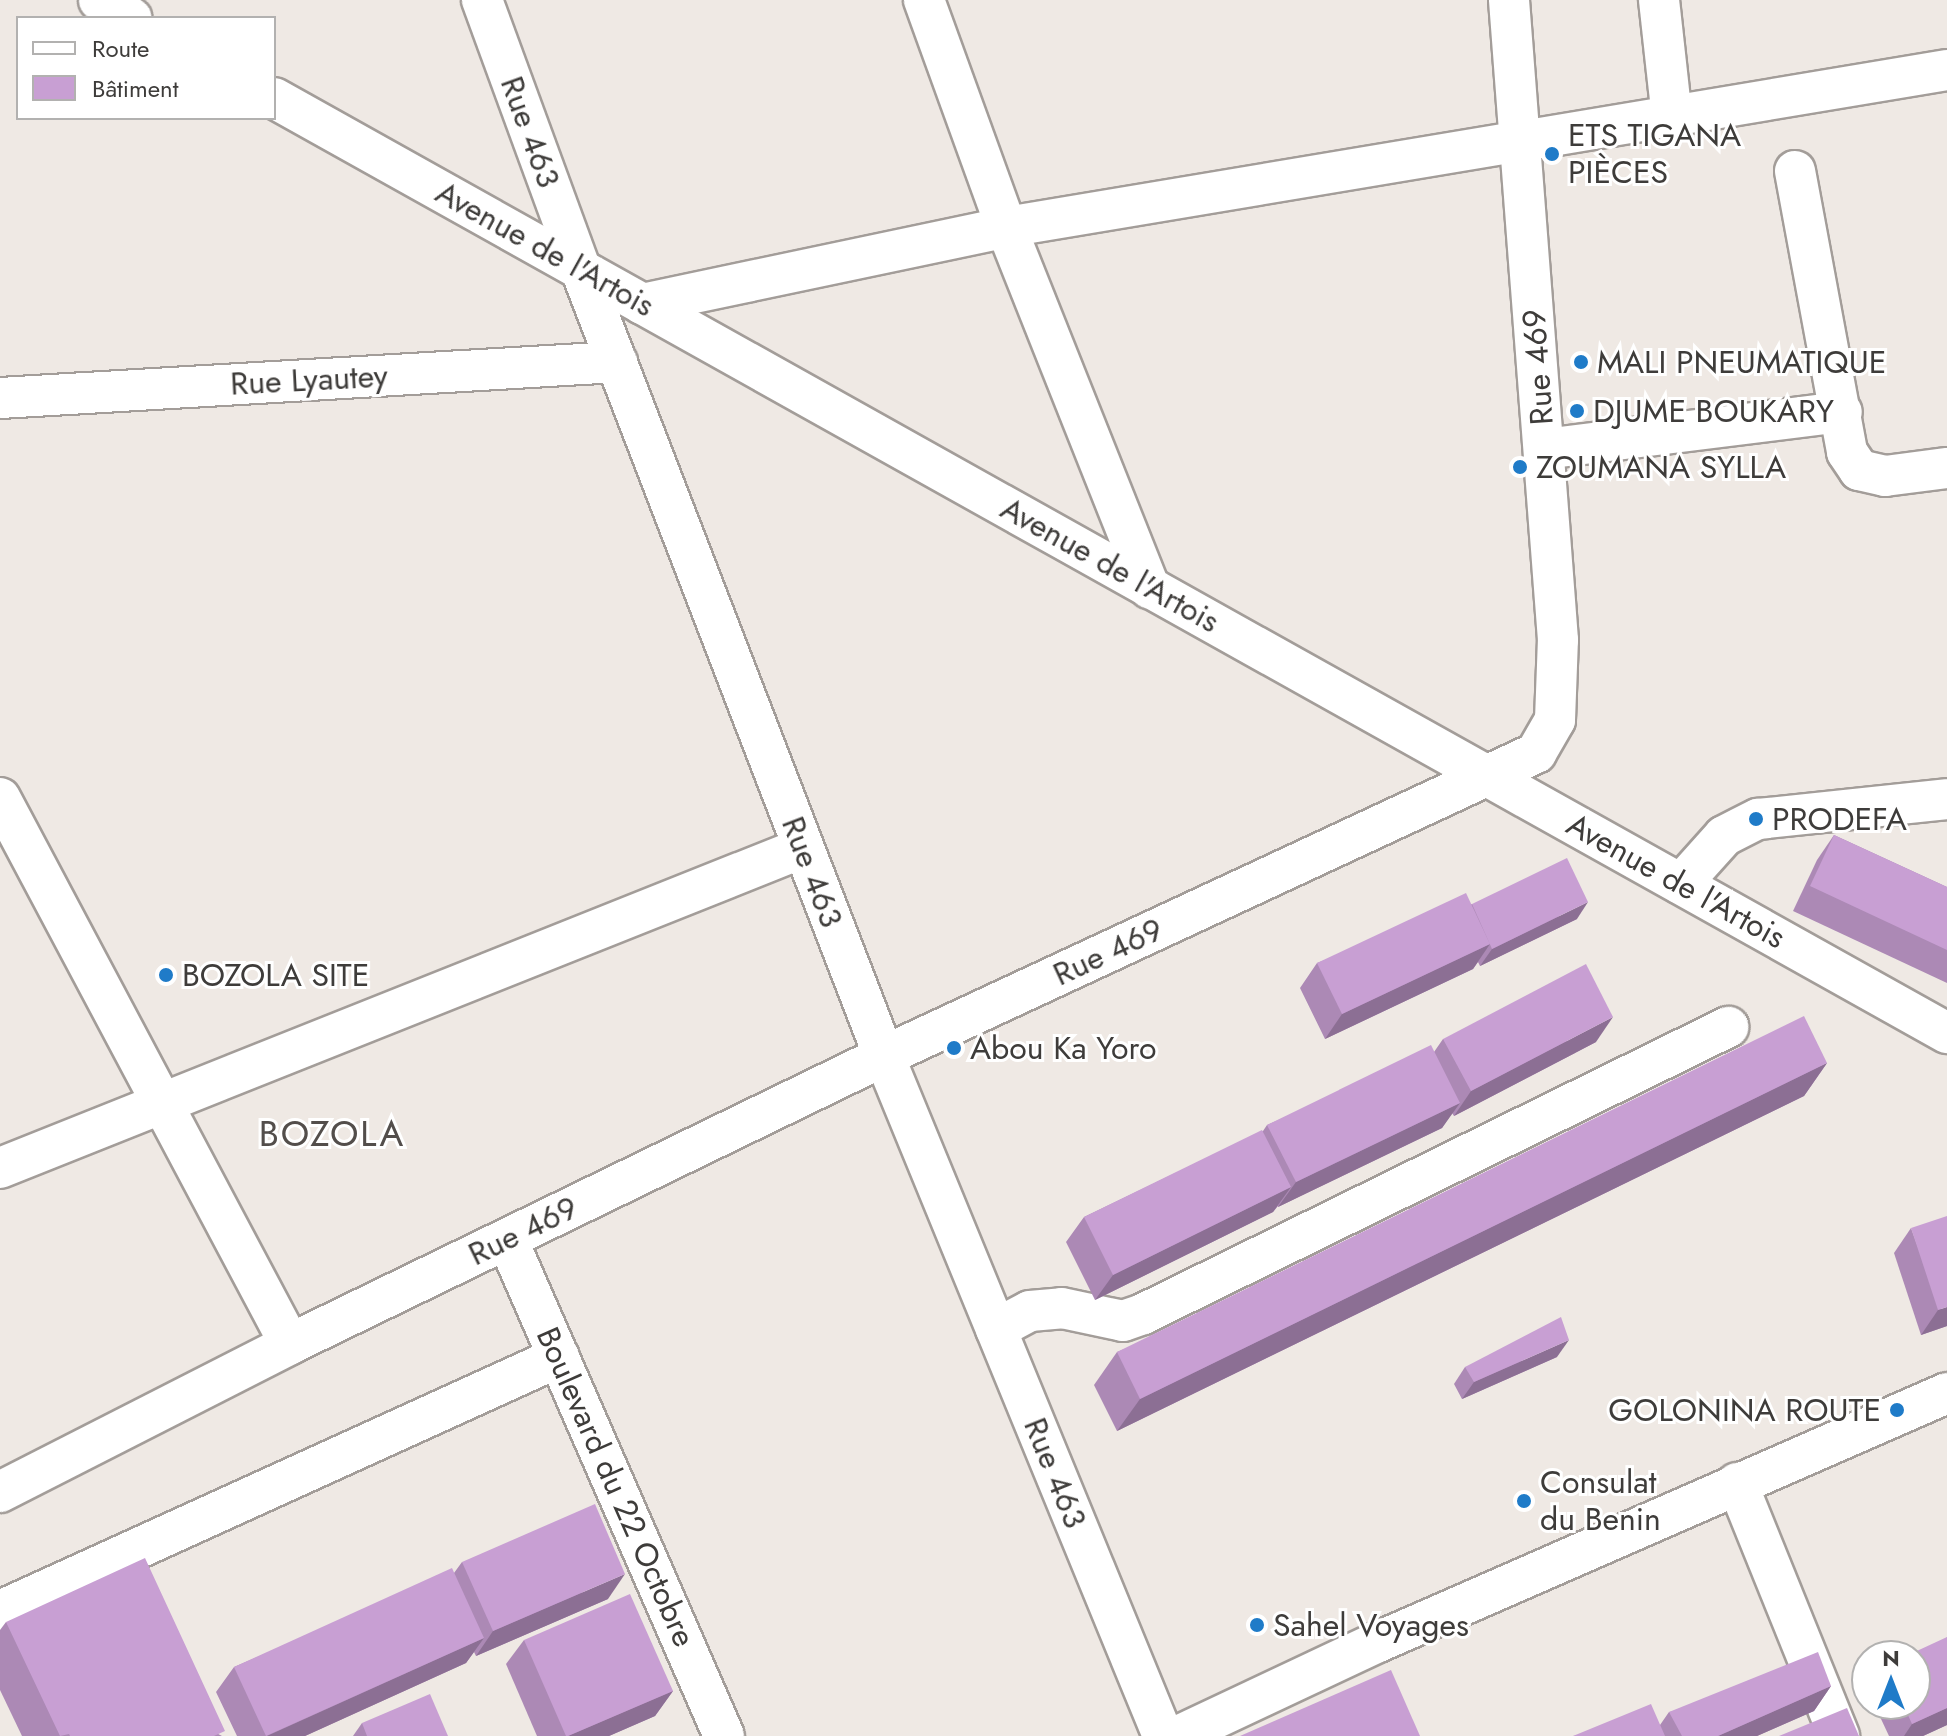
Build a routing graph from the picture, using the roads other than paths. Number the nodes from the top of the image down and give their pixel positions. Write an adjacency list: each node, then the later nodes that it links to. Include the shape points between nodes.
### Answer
1 (99, 0): 6 (street)
2 (482, 0): 13 (street, Rue 463)
3 (924, 0): 12 (street)
4 (1509, 0): 10 (street, Rue 469)
5 (1659, 0): 9 (street)
6 (127, 16)
7 (1947, 70): 9 (street)
8 (276, 99): 13 (street, Avenue de l'Artois)
9 (1672, 117): 10 (street)
10 (1520, 143): 12 (street); 18 (street, Rue 469)
11 (1795, 171): 17 (street)
12 (1006, 227): 14 (street); 20 (street)
13 (581, 270): 14 (street, Avenue de l'Artois); 15 (street, Rue 463)
14 (642, 304): 20 (street, Avenue de l'Artois)
15 (617, 362): 16 (street, Rue Lyautey); 24 (street, Rue 463)
16 (0, 398)
17 (1842, 412): 18 (street); 19 (street, via 1847,452 1859,470 1885,476)
18 (1544, 449): 21 (street, Rue 469, via 1558,640 1555,720 1536,753)
19 (1947, 468)
20 (1150, 588): 21 (street, Avenue de l'Artois)
21 (1489, 777): 25 (street, Avenue de l'Artois); 28 (street, Rue 469)
22 (0, 798): 29 (street)
23 (1947, 799): 25 (street, via 1758,819 1724,836)
24 (802, 848): 28 (street, Rue 463); 29 (street)
25 (1681, 884): 27 (street, Avenue de l'Artois)
26 (1728, 1027): 32 (street, via 1143,1314 1123,1321 1062,1308 1030,1311)
27 (1947, 1033)
28 (884, 1056): 31 (street, Rue 469); 32 (street, Rue 463)
29 (163, 1104): 30 (street); 33 (street)
30 (0, 1168)
31 (507, 1239): 33 (street, Rue 469); 34 (street, Boulevard du 22 Octobre)
32 (996, 1329): 42 (street, Rue 463)
33 (290, 1344): 37 (street, Rue 469)
34 (559, 1357): 38 (street); 41 (street, Boulevard du 22 Octobre)
35 (1947, 1393): 36 (street)
36 (1737, 1483): 39 (street); 44 (street)
37 (0, 1492)
38 (0, 1611)
39 (1378, 1642): 40 (street); 43 (street)
40 (1394, 1682)
41 (724, 1736)
42 (1163, 1736)
43 (1178, 1736)
44 (1839, 1736)

